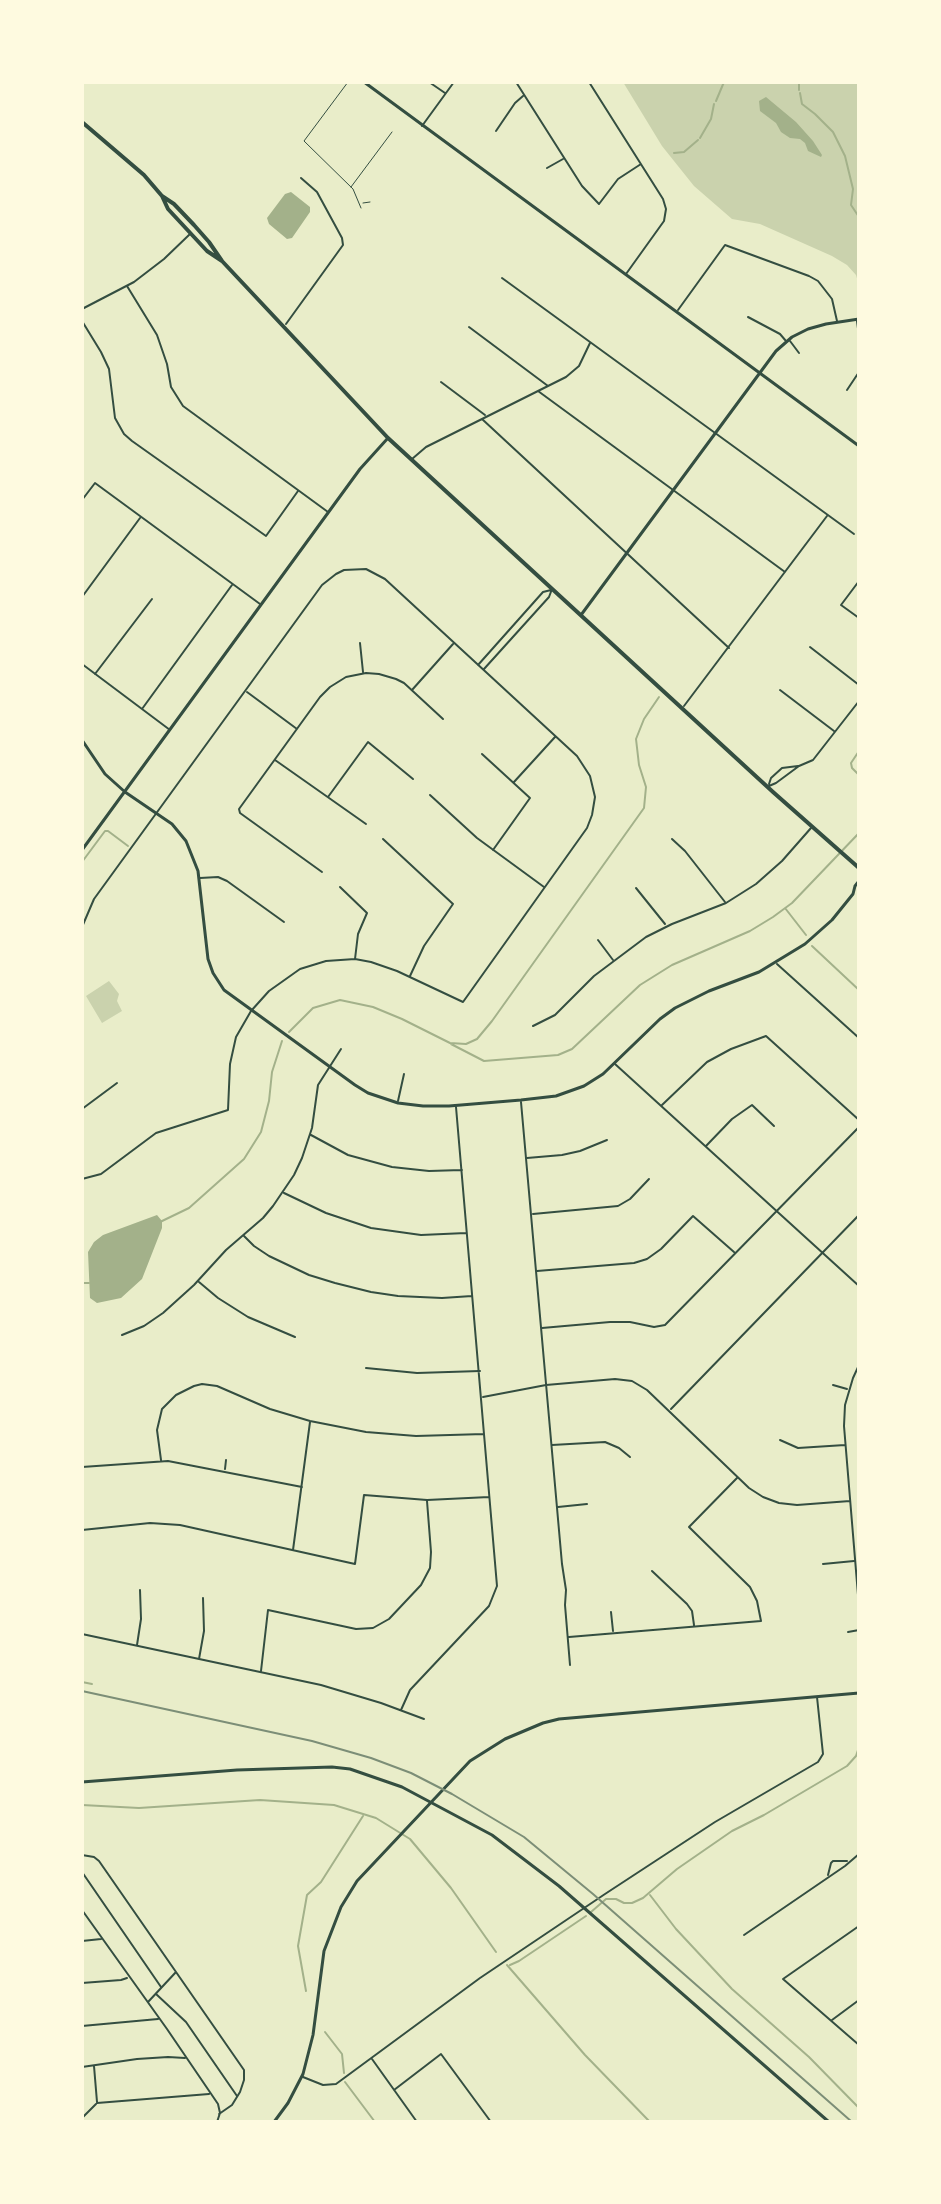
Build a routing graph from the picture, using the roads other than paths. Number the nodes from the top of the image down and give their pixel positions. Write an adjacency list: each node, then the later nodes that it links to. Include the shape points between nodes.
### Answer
1 (348, 82): 17 (lane, via 304,141)
2 (364, 82): 10 (street)
3 (429, 82): 7 (street)
4 (454, 82): 7 (street)
5 (516, 82): 8 (street)
6 (589, 82): 14 (street)
7 (446, 94): 10 (street)
8 (524, 95): 11 (street); 13 (street)
9 (82, 122): 18 (main road)
10 (422, 126): 24 (street)
11 (496, 131)
12 (392, 132): 17 (lane)
13 (564, 158): 14 (street, via 599,204 618,179); 15 (street)
14 (641, 164): 24 (street, via 663,199 666,215)
15 (547, 168)
16 (301, 178): 33 (street, via 317,192 343,245)
17 (351, 187): 20 (lane)
18 (162, 196): 22 (main road); 23 (main road)
19 (370, 202): 20 (lane)
20 (361, 204): 21 (lane)
21 (361, 208)
22 (190, 233): 23 (main road); 26 (street, via 157,266)
23 (222, 261): 33 (main road)
24 (626, 274): 28 (street)
25 (502, 278): 37 (street)
26 (127, 286): 27 (street); 50 (street, via 157,335 178,400)
27 (82, 309)
28 (677, 312): 32 (street, via 725,245 818,281 832,299); 39 (street)
29 (748, 317): 36 (street)
30 (858, 319): 32 (street); 35 (street)
31 (82, 321): 50 (street, via 109,369 113,409 124,434 266,536)
32 (837, 322): 36 (street)
33 (284, 327): 47 (main road)
34 (469, 327): 42 (street)
35 (859, 336)
36 (788, 341): 38 (street); 39 (street)
37 (590, 342): 42 (street, via 574,371); 46 (street)
38 (799, 353)
39 (759, 372): 46 (street); 48 (street)
40 (859, 372): 43 (street)
41 (441, 382): 45 (street)
42 (548, 386): 44 (street)
43 (847, 390)
44 (538, 391): 45 (street); 51 (street)
45 (484, 418): 49 (street); 57 (street)
46 (715, 433): 51 (street); 54 (street)
47 (388, 438): 49 (main road); 53 (street)
48 (859, 446)
49 (411, 460): 61 (main road)
50 (298, 491): 53 (street)
51 (673, 491): 57 (street); 58 (street)
52 (82, 500): 55 (street, via 95,483)
53 (328, 512): 64 (street)
54 (828, 515): 56 (street); 58 (street)
55 (141, 517): 60 (street); 62 (street)
56 (854, 534)
57 (627, 554): 65 (street); 70 (street)
58 (785, 572): 70 (street)
59 (859, 581): 66 (street, via 841,605)
60 (233, 584): 64 (street); 82 (street)
61 (552, 589): 65 (main road); 72 (street, via 543,592); 73 (street)
62 (82, 597)
63 (152, 599): 75 (street)
64 (261, 605): 85 (street)
65 (581, 615): 81 (main road)
66 (859, 618)
67 (360, 643): 74 (street)
68 (454, 643): 72 (street); 77 (street); 79 (street, via 385,579 370,570 340,572 322,585)
69 (810, 647): 76 (street)
70 (729, 648): 81 (street)
71 (82, 664): 75 (street)
72 (478, 665): 73 (street)
73 (483, 670): 87 (street)
74 (363, 673): 77 (street, via 396,679); 84 (street, via 330,687)
75 (95, 674): 82 (street)
76 (859, 685)
77 (412, 690): 83 (street)
78 (780, 690): 86 (street)
79 (246, 692): 84 (street); 98 (street)
80 (859, 701): 86 (street)
81 (682, 708): 94 (main road)
82 (142, 709): 85 (street)
83 (443, 719)
84 (297, 729): 90 (street)
85 (170, 730): 95 (street)
86 (835, 732): 91 (street, via 813,760)
87 (556, 736): 93 (street); 112 (street, via 588,770 595,797 587,828)
88 (82, 740): 95 (street, via 100,769)
89 (482, 754): 93 (street)
90 (274, 759): 97 (street); 108 (street, via 240,813)
91 (799, 766): 94 (street); 94 (street, via 782,768)
92 (413, 779): 97 (street, via 368,742)
93 (513, 783): 106 (street, via 530,798)
94 (768, 787): 100 (main road)
95 (125, 792): 98 (street); 104 (street)
96 (430, 795): 106 (street)
97 (328, 797): 99 (street)
98 (157, 813): 109 (street, via 186,841); 119 (street, via 94,899)
99 (366, 824)
100 (813, 827): 107 (main road); 116 (street, via 767,876)
101 (82, 837): 104 (street)
102 (383, 839): 124 (street, via 453,904)
103 (672, 839): 116 (street)
104 (89, 841): 105 (street)
105 (82, 850)
106 (493, 850): 112 (street)
107 (859, 868)
108 (322, 872)
109 (199, 878): 117 (street, via 223,878); 125 (street, via 210,966 224,990)
110 (859, 881): 115 (street)
111 (340, 887): 121 (street, via 367,913)
112 (545, 888): 124 (street, via 463,1002)
113 (636, 888): 118 (street)
114 (859, 891): 115 (street)
115 (853, 894): 123 (street, via 819,932)
116 (726, 903): 118 (street)
117 (284, 922)
118 (667, 926): 122 (street)
119 (82, 927)
120 (598, 940): 122 (street)
121 (355, 959): 124 (street); 125 (street, via 300,969)
122 (613, 960): 126 (street, via 555,1015)
123 (776, 963): 127 (street); 129 (street, via 675,1008)
124 (410, 978)
125 (251, 1011): 130 (street); 146 (street, via 233,1046 228,1110 156,1133 101,1174)
126 (533, 1026)
127 (859, 1038)
128 (341, 1049): 130 (street)
129 (614, 1064): 133 (street, via 574,1091); 136 (street)
130 (329, 1067): 134 (street, via 368,1093); 141 (street, via 318,1085)
131 (404, 1074): 134 (street)
132 (117, 1083): 137 (street)
133 (521, 1100): 135 (street); 144 (street)
134 (398, 1103): 135 (street)
135 (456, 1106): 145 (street)
136 (661, 1106): 138 (street, via 707,1062 766,1036); 143 (street)
137 (82, 1109)
138 (859, 1120)
139 (774, 1126): 143 (street, via 752,1105)
140 (859, 1127): 149 (street)
141 (310, 1135): 145 (street, via 348,1155 392,1167); 148 (street)
142 (607, 1140): 144 (street, via 562,1155)
143 (706, 1147): 149 (street)
144 (526, 1158): 150 (street)
145 (463, 1170): 152 (street)
146 (82, 1179)
147 (649, 1179): 150 (street, via 618,1206)
148 (283, 1192): 152 (street, via 371,1228 421,1235); 153 (street)
149 (777, 1211): 154 (street); 155 (street)
150 (531, 1215): 156 (street)
151 (859, 1215): 154 (street)
152 (468, 1233): 159 (street)
153 (244, 1235): 157 (street); 159 (street, via 269,1256 335,1283 398,1296)
154 (822, 1253): 158 (street); 170 (street)
155 (736, 1254): 156 (street, via 693,1216 647,1259); 160 (street, via 665,1325 610,1322)
156 (536, 1271): 160 (street)
157 (198, 1281): 161 (street, via 154,1320); 162 (street, via 232,1308)
158 (859, 1286)
159 (474, 1296): 165 (street)
160 (541, 1328): 166 (street)
161 (122, 1335)
162 (295, 1337)
163 (859, 1365): 168 (street)
164 (366, 1368): 165 (street)
165 (480, 1371): 169 (street)
166 (546, 1385): 169 (street); 170 (street, via 628,1379); 174 (street)
167 (833, 1385): 168 (street)
168 (849, 1389): 175 (street)
169 (482, 1397): 172 (street)
170 (669, 1411): 181 (street)
171 (310, 1421): 172 (street, via 416,1436); 177 (street, via 217,1386 198,1385 162,1409 157,1434); 182 (street)
172 (485, 1434): 183 (street)
173 (780, 1440): 175 (street, via 798,1448)
174 (551, 1445): 176 (street, via 605,1442); 187 (street)
175 (846, 1445): 185 (street)
176 (630, 1457)
177 (161, 1460): 179 (street); 180 (street)
178 (226, 1460): 180 (street)
179 (82, 1467)
180 (225, 1471): 182 (street)
181 (738, 1477): 185 (street, via 755,1493 779,1503); 198 (street, via 689,1527 750,1587 761,1621)
182 (302, 1487): 189 (street)
183 (491, 1497): 184 (street); 210 (street, via 498,1581 494,1599 410,1690)
184 (427, 1500): 189 (street, via 364,1495 355,1564); 207 (street, via 430,1568 386,1622 356,1629 268,1610)
185 (850, 1501): 190 (street)
186 (587, 1504): 187 (street)
187 (557, 1507): 203 (street)
188 (82, 1530): 189 (street, via 165,1523)
189 (293, 1550)
190 (855, 1561): 191 (street); 193 (street)
191 (823, 1564)
192 (652, 1571): 198 (street, via 687,1604)
193 (858, 1589): 196 (street)
194 (140, 1590): 204 (street)
195 (203, 1598): 205 (street)
196 (859, 1607)
197 (611, 1612): 201 (street)
198 (694, 1626): 201 (street)
199 (859, 1630): 200 (street)
200 (848, 1632)
201 (613, 1633): 203 (street)
202 (82, 1634): 204 (street)
203 (568, 1637): 206 (street)
204 (137, 1646): 205 (street)
205 (199, 1659): 207 (street)
206 (570, 1665)
207 (261, 1673): 210 (street)
208 (859, 1693): 209 (street)
209 (817, 1696): 218 (street, via 823,1754 818,1762); 239 (street, via 559,1719 505,1739 470,1761 345,1900 324,1951)
210 (401, 1710): 211 (street)
211 (424, 1719)
212 (82, 1782): 218 (street, via 260,1768 350,1769 419,1794 492,1835)
213 (859, 1854): 215 (street)
214 (82, 1855): 224 (street, via 97,1859)
215 (849, 1861): 217 (street); 217 (street, via 833,1861)
216 (82, 1872): 227 (street)
217 (828, 1876): 221 (street)
218 (584, 1909): 236 (street); 250 (street)
219 (82, 1910): 222 (street)
220 (859, 1926): 232 (street, via 783,1979)
221 (744, 1935)
222 (102, 1939): 223 (street); 225 (street)
223 (82, 1941)
224 (176, 1971): 227 (street); 242 (street, via 245,2072)
225 (128, 1977): 226 (street); 230 (street)
226 (82, 1983)
227 (161, 1987): 228 (street)
228 (156, 1994): 230 (street); 242 (street, via 186,2022)
229 (859, 2000): 232 (street)
230 (147, 2003): 231 (street)
231 (159, 2019): 233 (street); 235 (street)
232 (831, 2020): 234 (street)
233 (82, 2026)
234 (859, 2045)
235 (187, 2058): 237 (street); 241 (street)
236 (371, 2058): 239 (street, via 336,2084); 240 (street)
237 (94, 2066): 238 (street); 243 (street)
238 (82, 2067)
239 (301, 2076): 247 (street)
240 (394, 2090): 248 (street); 249 (street, via 441,2054)
241 (210, 2094): 243 (street); 244 (street)
242 (237, 2096): 244 (street)
243 (97, 2103): 245 (street)
244 (219, 2114): 246 (street)
245 (82, 2118)
246 (217, 2122)
247 (274, 2122)
248 (417, 2122)
249 (491, 2122)
250 (829, 2122)

